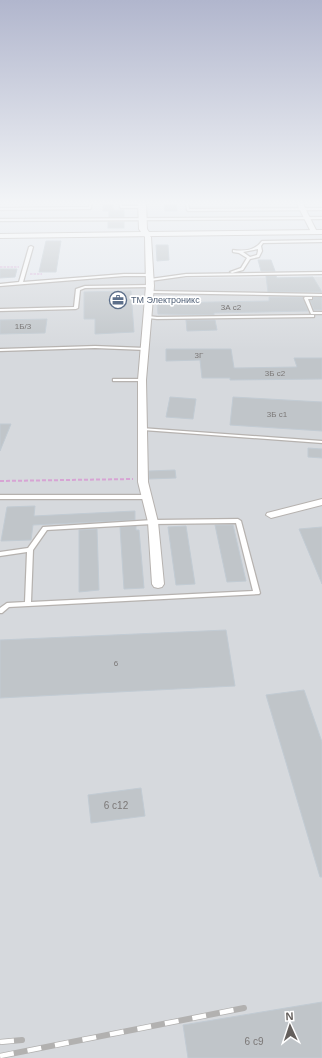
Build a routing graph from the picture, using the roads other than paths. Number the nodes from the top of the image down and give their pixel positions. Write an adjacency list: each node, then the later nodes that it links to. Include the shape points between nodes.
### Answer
1 (30, 251): 10 (lane)
2 (149, 251): 11 (street)
3 (236, 251): 6 (lane)
4 (243, 251): 6 (lane)
5 (259, 251): 7 (lane, via 259,254)
6 (240, 252): 7 (lane)
7 (249, 258): 9 (lane, via 242,269)
8 (322, 273): 9 (lane)
9 (224, 274): 11 (lane, via 186,275)
10 (22, 283): 11 (lane, via 124,275); 12 (lane)
11 (150, 283): 13 (lane); 15 (lane, via 78,289 76,308); 18 (street)
12 (0, 285)
13 (322, 294)
14 (322, 298): 16 (lane, via 306,298 312,313)
15 (0, 310)
16 (322, 313)
17 (313, 316): 18 (lane)
18 (148, 317): 19 (street)
19 (146, 349): 20 (lane, via 95,347); 22 (street)
20 (0, 350)
21 (115, 380): 22 (lane)
22 (142, 380): 23 (street)
23 (143, 429): 24 (lane); 26 (street, via 143,479)
24 (322, 442)
25 (0, 497): 26 (lane)
26 (147, 497): 29 (street)
27 (322, 502): 28 (street)
28 (271, 515)
29 (153, 522): 30 (lane, via 45,528); 32 (street); 33 (lane, via 238,521 257,593)
30 (30, 550): 31 (lane); 33 (lane)
31 (0, 554)
32 (158, 584)
33 (28, 604): 34 (lane, via 7,605)
34 (0, 611)

